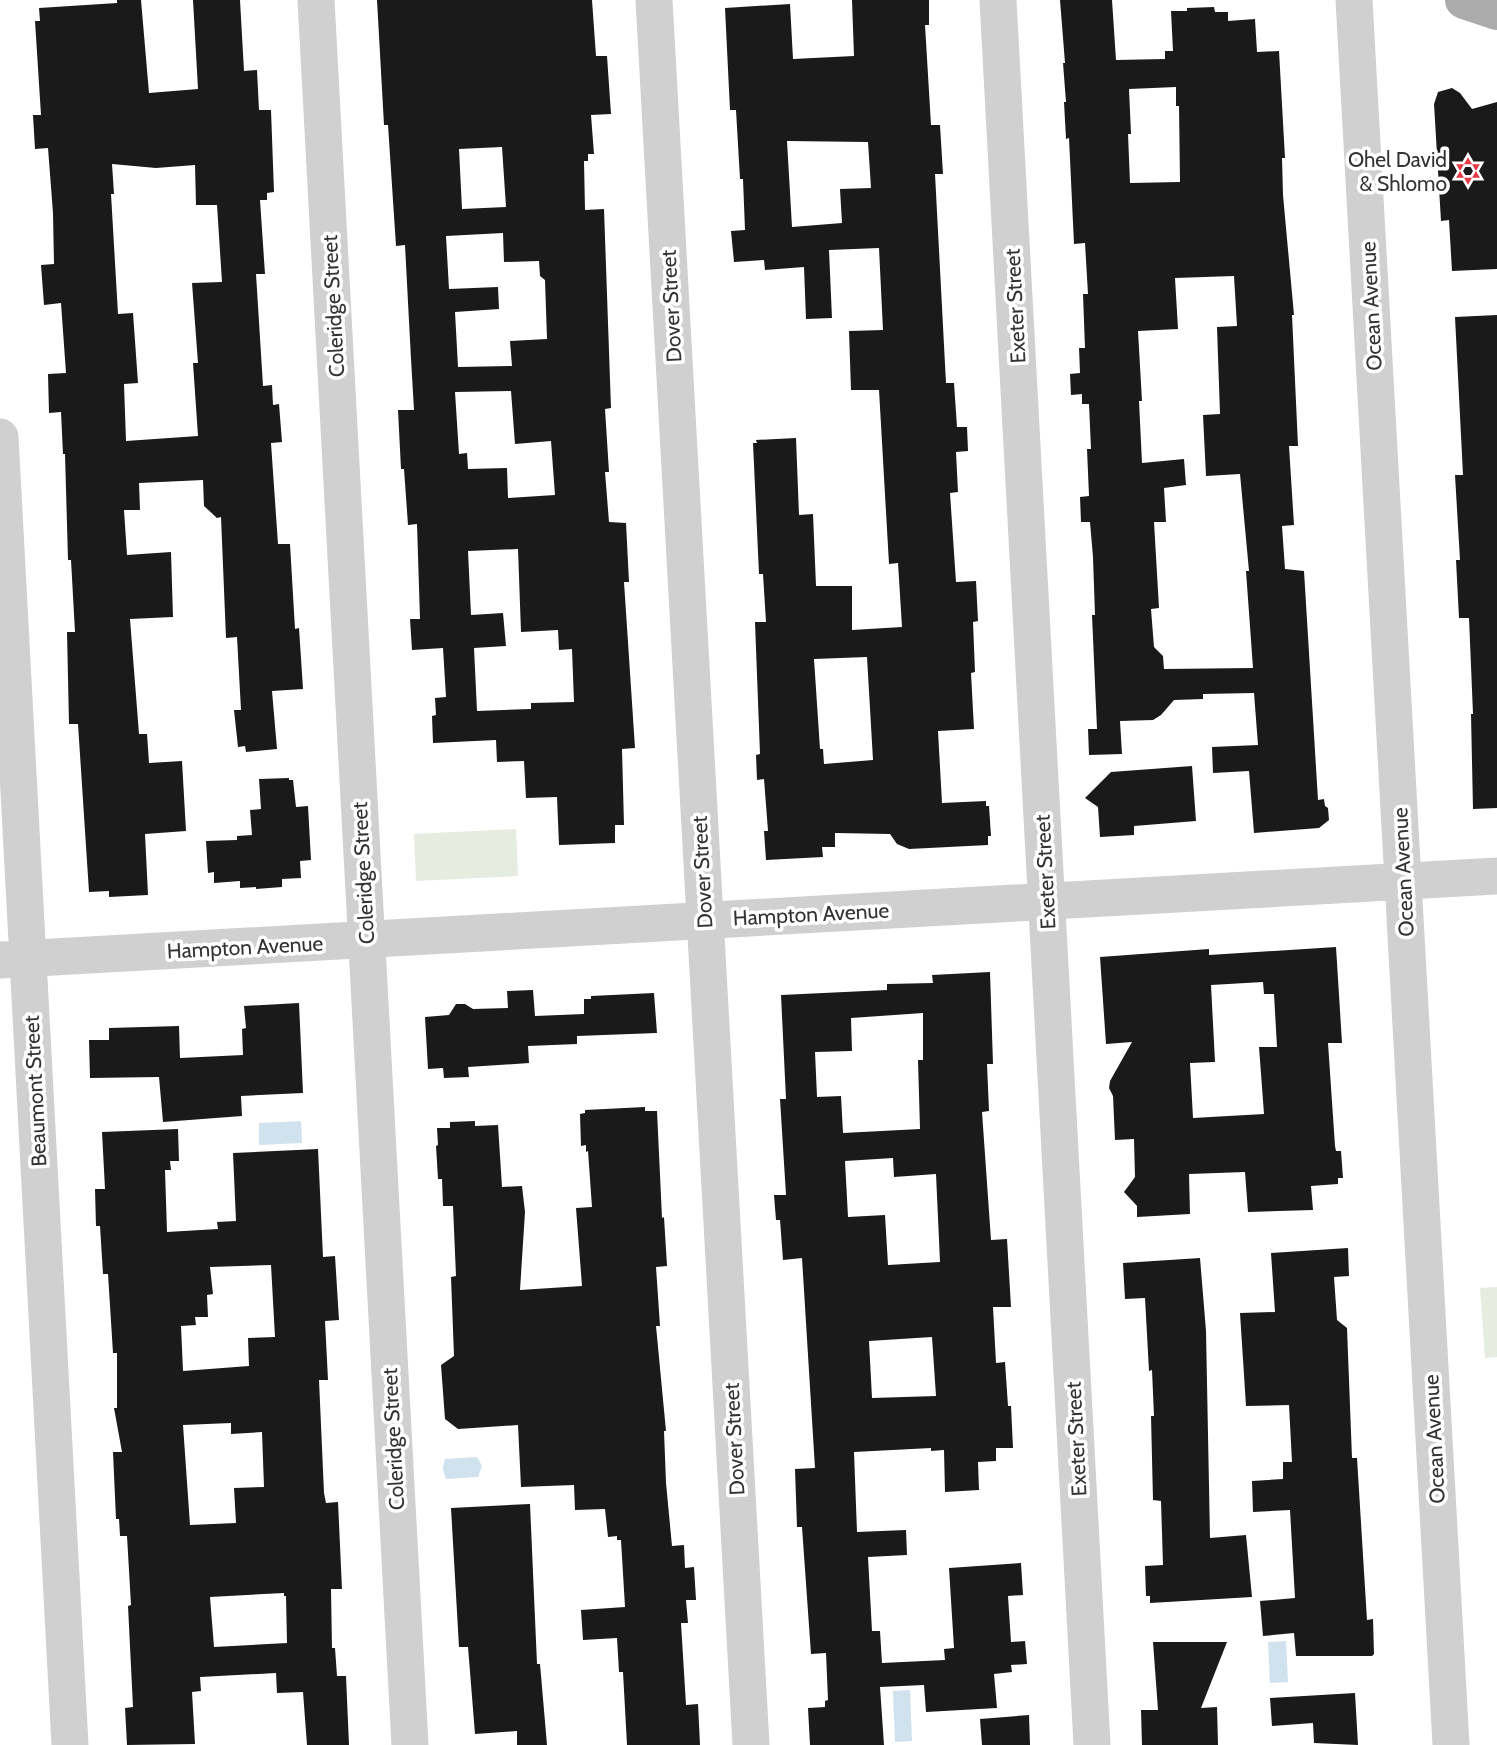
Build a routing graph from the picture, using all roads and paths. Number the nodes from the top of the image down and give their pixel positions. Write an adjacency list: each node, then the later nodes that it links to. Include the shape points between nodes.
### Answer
1 (316, 0): 12 (street, Coleridge Street)
2 (654, 0): 11 (street, Dover Street)
3 (998, 0): 10 (street, Exeter Street)
4 (1354, 0): 9 (street, Ocean Avenue)
5 (1464, 0): 6 (main road)
6 (1497, 11)
7 (0, 437): 13 (street, Beaumont Street)
8 (1497, 876): 9 (street, Hampton Avenue)
9 (1403, 881): 10 (street, Hampton Avenue); 18 (street, Ocean Avenue)
10 (1047, 901): 11 (street, Hampton Avenue); 17 (street, Exeter Street)
11 (705, 920): 12 (street, Hampton Avenue); 16 (street, Dover Street)
12 (366, 940): 13 (street, Hampton Avenue); 15 (street, Coleridge Street)
13 (14, 960): 14 (street, Beaumont Street)
14 (70, 1745)
15 (410, 1745)
16 (751, 1745)
17 (1093, 1745)
18 (1451, 1745)

